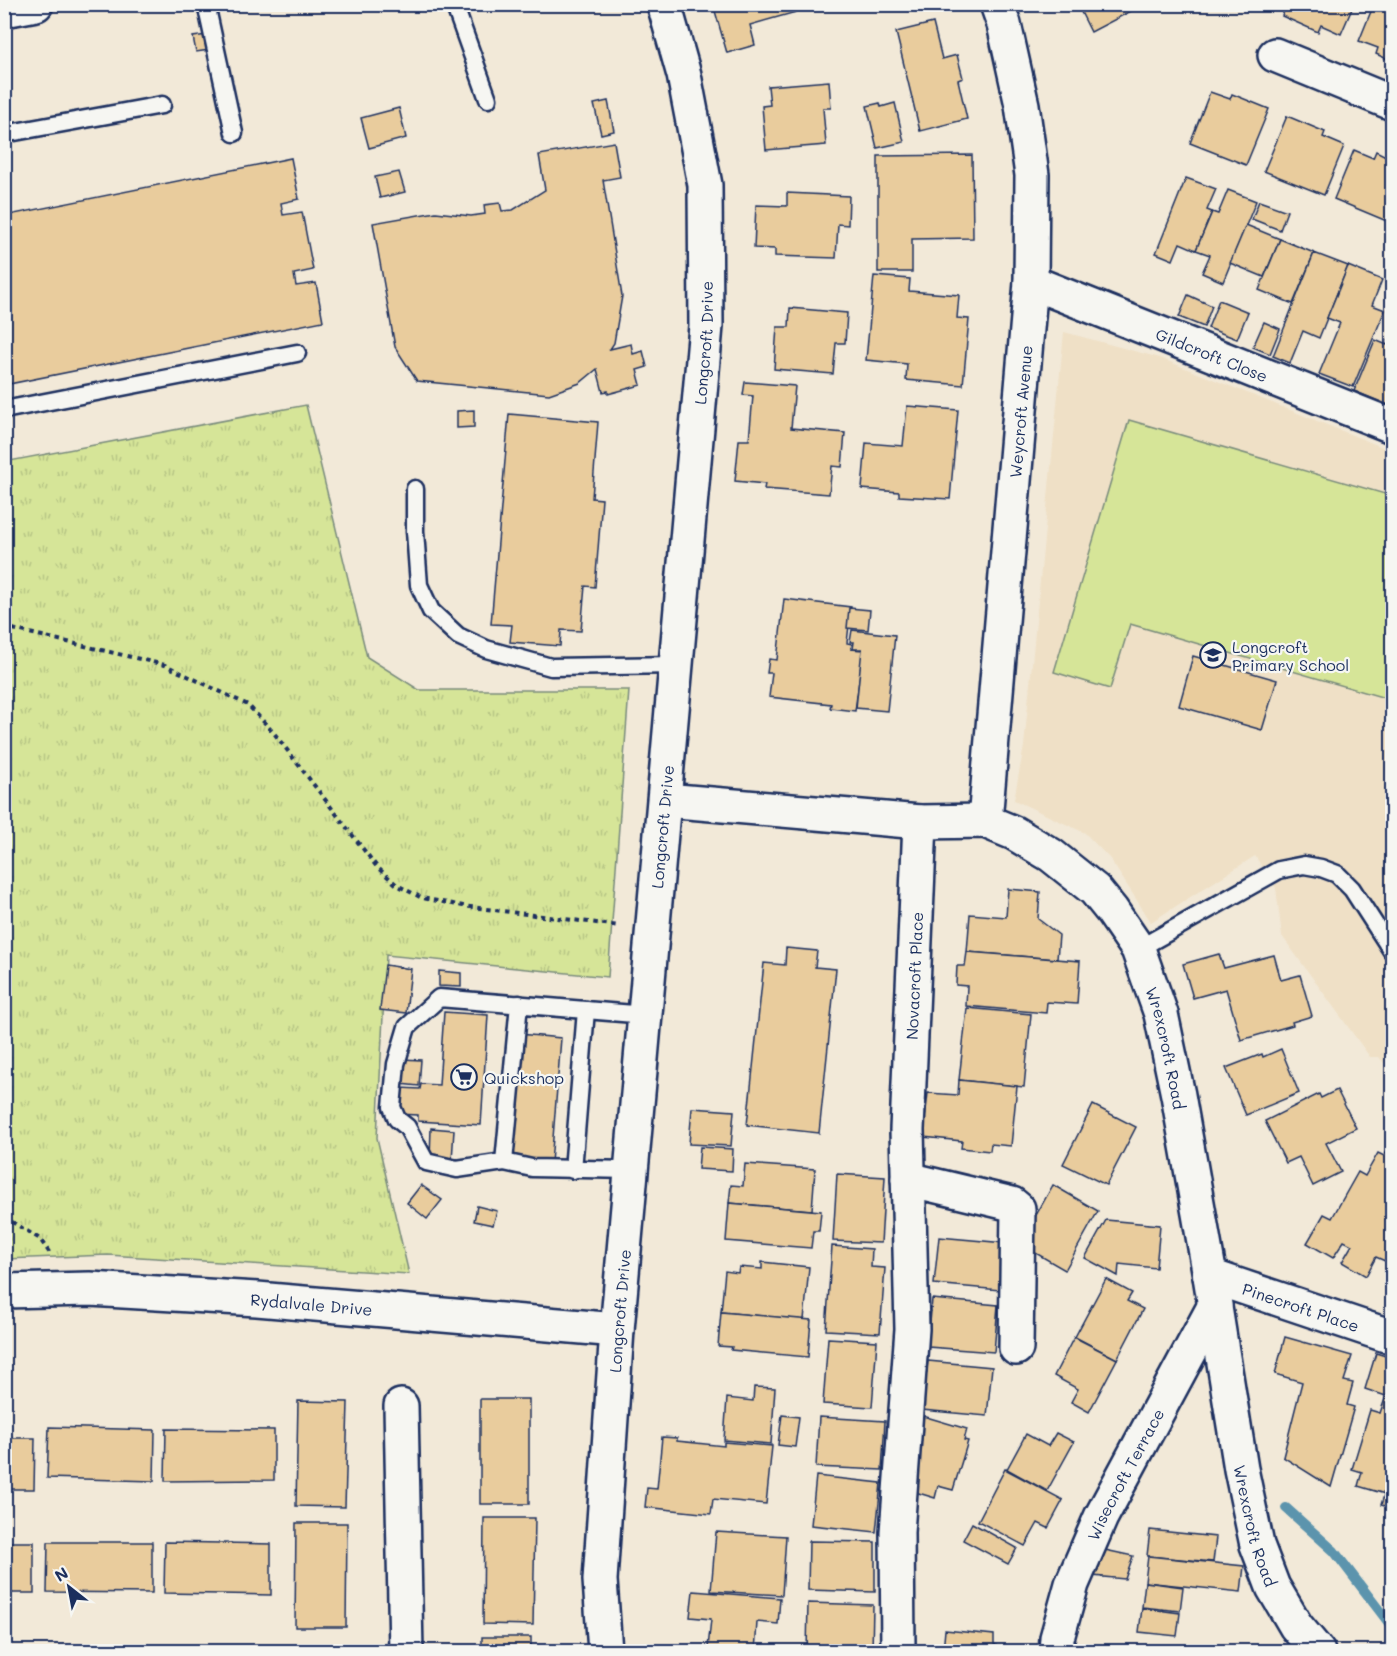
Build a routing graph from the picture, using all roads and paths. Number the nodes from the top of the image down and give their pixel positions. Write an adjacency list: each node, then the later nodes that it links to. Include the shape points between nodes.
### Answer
1 (36, 4): 6 (street)
2 (206, 4): 11 (lane)
3 (454, 4): 8 (lane)
4 (664, 4): 19 (street, Longcroft Drive, via 684,75 705,185 706,326)
5 (997, 4): 13 (street, Weycroft Avenue, via 1022,105 1032,175)
6 (4, 10)
7 (1275, 55): 9 (street)
8 (488, 99)
9 (1392, 103)
10 (162, 105): 12 (lane)
11 (234, 133)
12 (4, 134)
13 (1031, 282): 16 (street, Gildcroft Close); 21 (street, Weycroft Avenue)
14 (297, 353): 15 (lane)
15 (4, 410)
16 (1392, 426)
17 (415, 489): 19 (lane, via 419,585 431,611 458,636 486,649 550,667)
18 (4, 627): 23 (path, via 165,665 248,705 274,733 376,867 397,885 422,898)
19 (677, 665): 20 (street, Longcroft Drive)
20 (665, 800): 22 (street, Wrexcroft Road); 23 (street, Longcroft Drive)
21 (985, 821): 22 (street, Wrexcroft Road); 24 (street, Wrexcroft Road, via 1051,855 1095,890)
22 (920, 822): 32 (street, Novacroft Place)
23 (654, 930): 28 (street, Longcroft Drive)
24 (1137, 949): 25 (lane, via 1279,870 1305,865 1337,874 1352,889); 36 (street, Wrexcroft Road, via 1161,1014)
25 (1392, 951)
26 (519, 1004): 27 (lane); 29 (lane); 29 (lane, via 439,998 407,1027 396,1064 392,1107 426,1162 457,1169)
27 (586, 1010): 28 (lane); 30 (lane)
28 (646, 1015): 31 (street, Longcroft Drive)
29 (504, 1162): 30 (lane)
30 (573, 1170): 31 (lane)
31 (632, 1170): 37 (street, Longcroft Drive)
32 (908, 1179): 39 (street, via 1012,1204 1018,1209); 41 (street, Novacroft Place, via 912,1329 897,1532)
33 (4, 1217): 34 (path, via 40,1239 60,1267)
34 (68, 1290): 35 (street, Rydalvale Drive); 37 (street, Rydalvale Drive, via 256,1299)
35 (4, 1291)
36 (1212, 1291): 38 (street, Pinecroft Place); 44 (street, Wisecroft Terrace, via 1072,1584); 45 (street, Wrexcroft Road, via 1257,1545 1273,1587 1296,1626)
37 (617, 1330): 43 (street, Longcroft Drive, via 600,1580)
38 (1392, 1337)
39 (1016, 1347)
40 (401, 1406): 42 (street)
41 (898, 1650)
42 (406, 1652)
43 (605, 1652)
44 (1056, 1652)
45 (1318, 1652)

